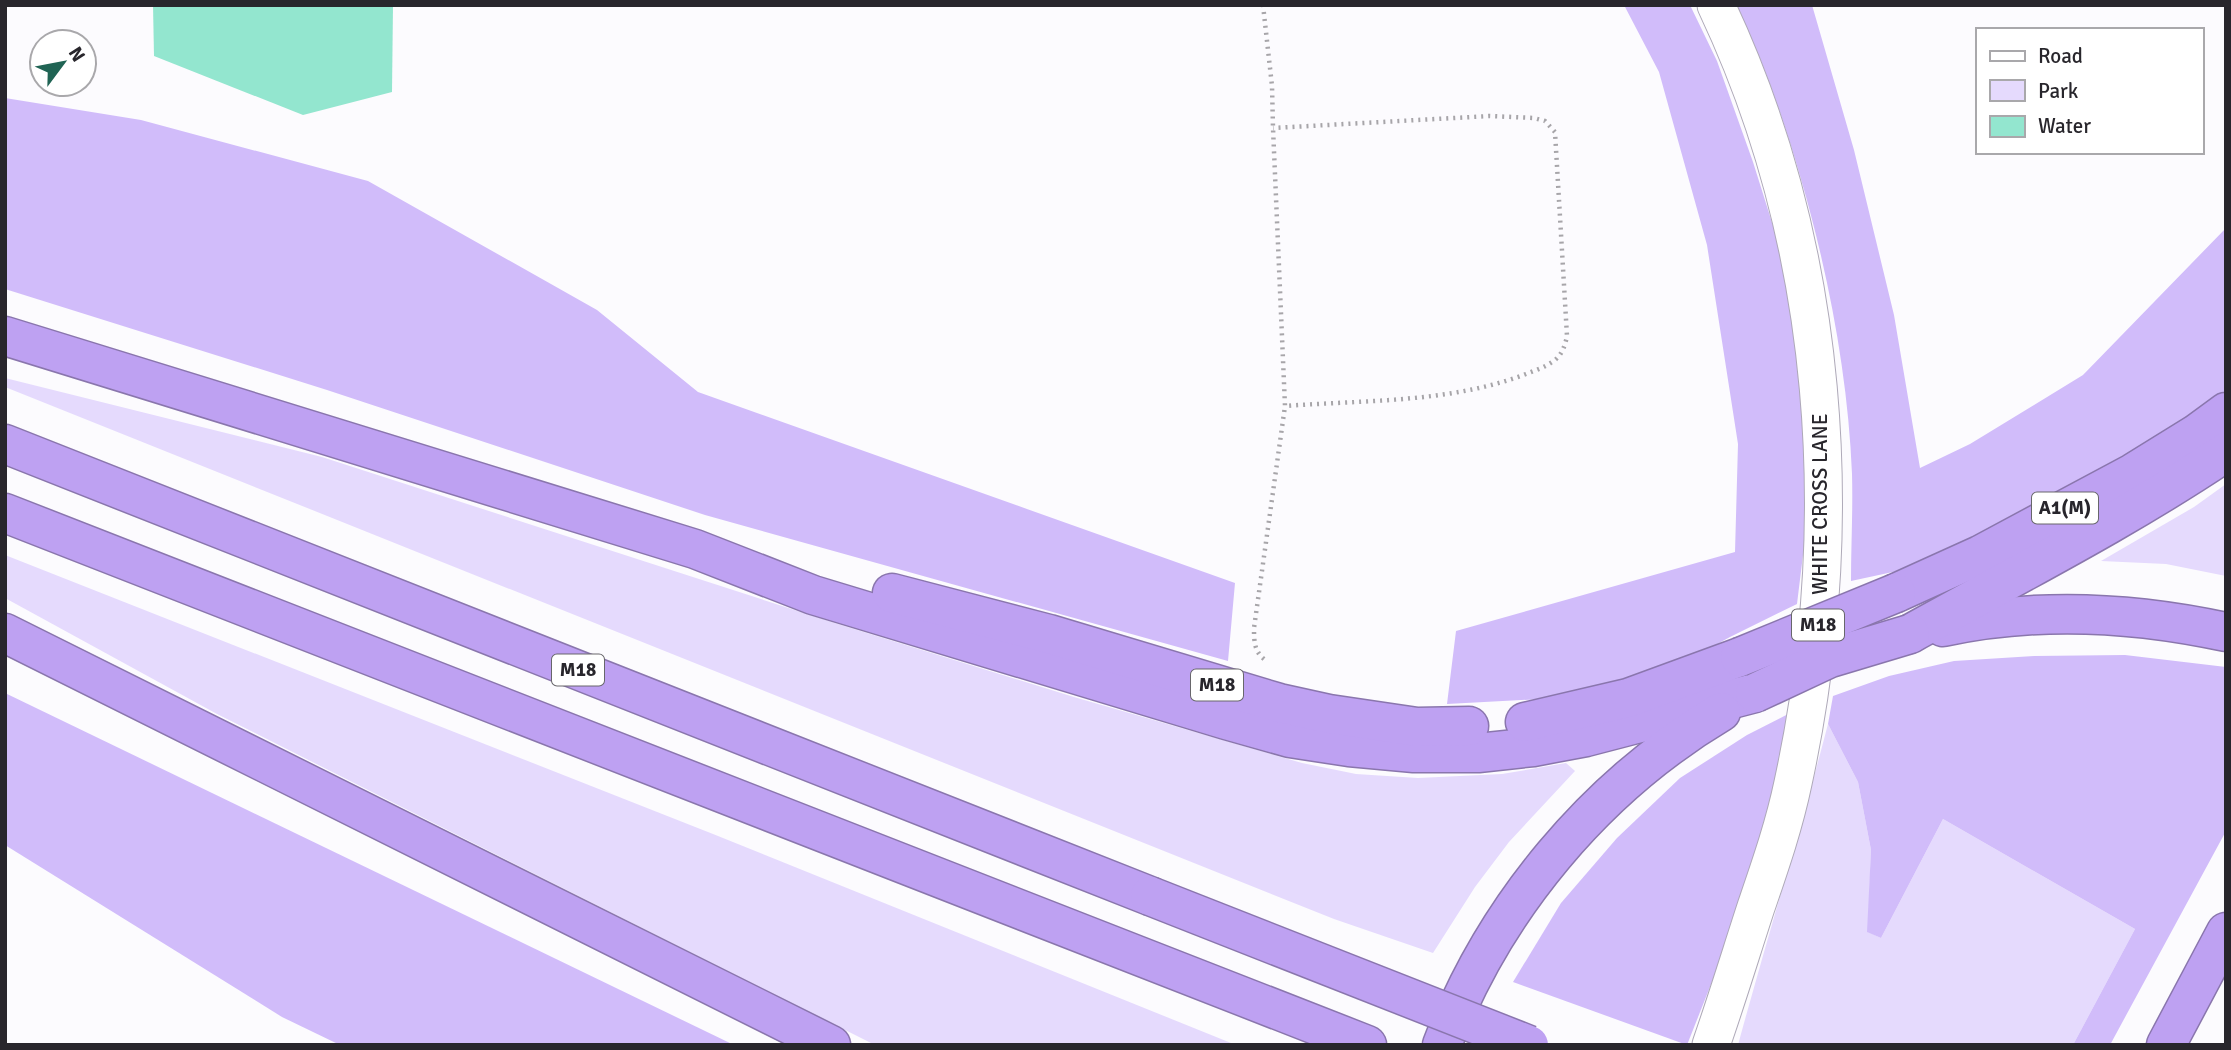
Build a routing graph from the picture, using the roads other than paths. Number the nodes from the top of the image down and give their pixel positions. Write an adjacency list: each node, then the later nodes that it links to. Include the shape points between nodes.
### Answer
1 (1716, 5): 18 (street, WHITE CROSS LANE, via 1767,137 1800,265 1819,395 1825,526 1815,657 1792,787)
2 (5, 336): 7 (highway, M18)
3 (2226, 412): 8 (highway, A1(M), via 2133,473 1980,555)
4 (5, 444): 17 (highway, M18, bridge)
5 (2226, 452): 11 (highway, via 2135,509)
6 (5, 513): 15 (highway)
7 (695, 549): 8 (highway, M18, bridge, via 817,574 1049,634 1279,703 1418,727 1524,722 1628,698); 12 (highway, via 813,595 1062,671 1290,738 1349,747 1414,754 1534,747)
8 (1896, 593)
9 (2226, 632): 11 (highway, via 2146,618 2051,614)
10 (5, 633): 14 (highway)
11 (1910, 634): 12 (highway, bridge, via 1830,658)
12 (1755, 692): 16 (highway, via 1646,764 1553,855 1480,962)
13 (2226, 932): 19 (highway)
14 (831, 1045)
15 (1367, 1045)
16 (1442, 1045)
17 (1529, 1045)
18 (1711, 1045)
19 (2166, 1045)

